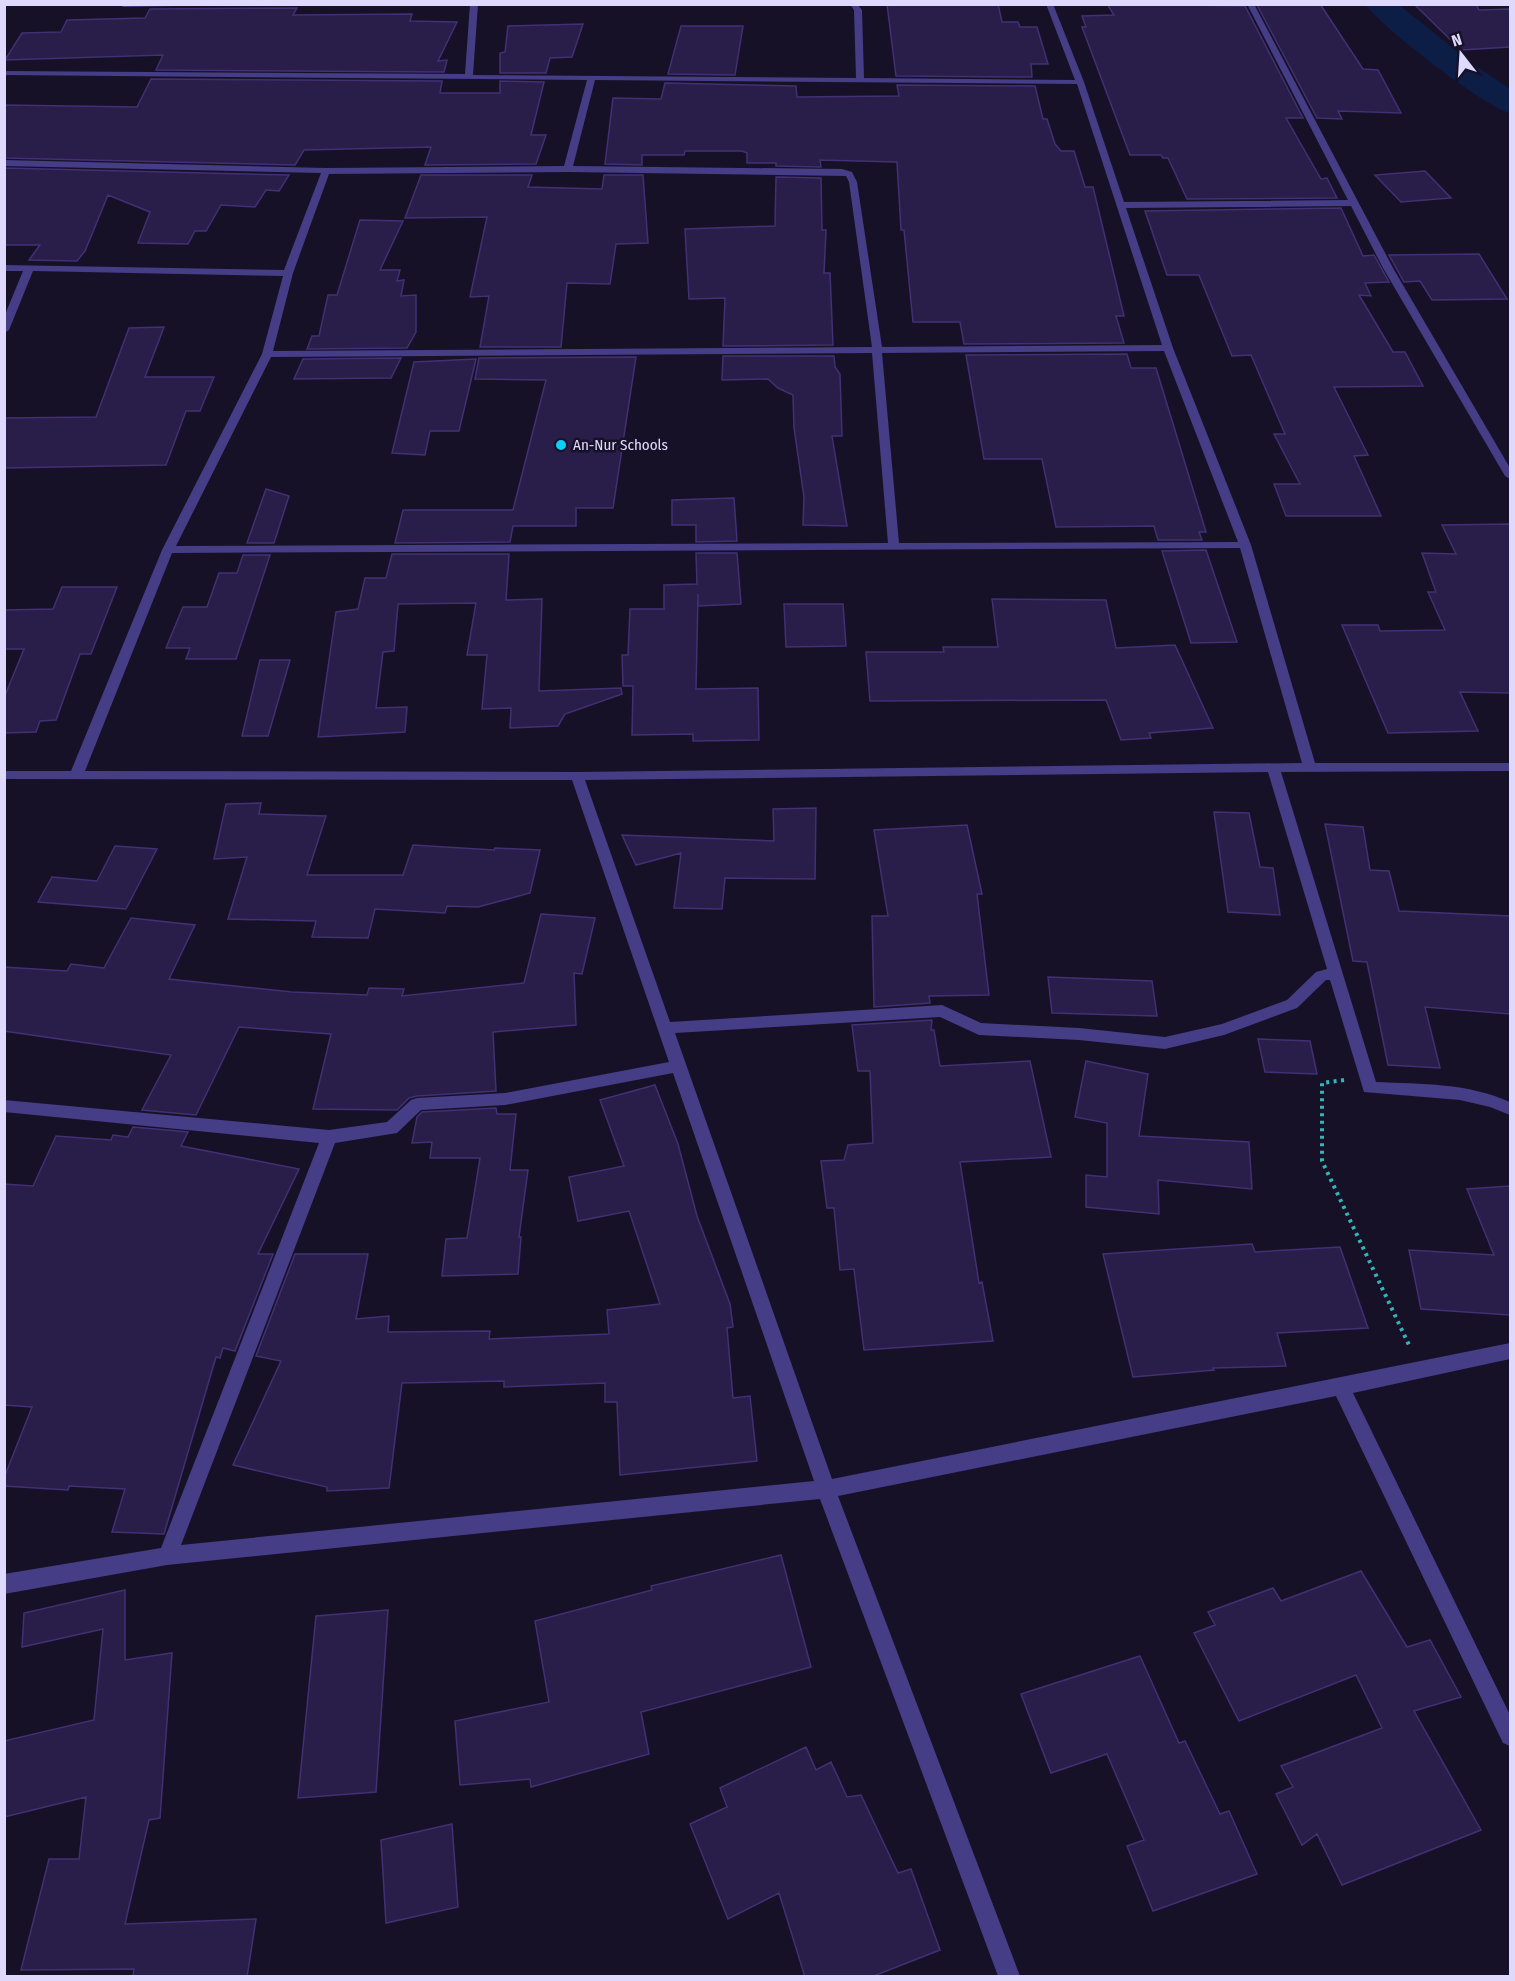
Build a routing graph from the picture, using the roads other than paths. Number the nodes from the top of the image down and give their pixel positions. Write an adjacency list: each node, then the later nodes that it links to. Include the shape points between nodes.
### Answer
1 (282, 4): 6 (street)
2 (474, 4): 8 (street)
3 (853, 4): 10 (street, via 858,10)
4 (1050, 4): 11 (street)
5 (1250, 4): 15 (street)
6 (123, 5)
7 (4, 73): 8 (street)
8 (469, 75): 9 (street)
9 (591, 79): 10 (street); 13 (street)
10 (861, 80): 11 (street)
11 (1080, 82): 16 (street)
12 (4, 163): 14 (street)
13 (568, 169): 14 (street); 22 (street, via 849,174)
14 (326, 171): 19 (street)
15 (1356, 203): 16 (street); 24 (street, via 1388,268)
16 (1119, 205): 21 (street)
17 (4, 268): 18 (street)
18 (29, 269): 19 (street); 20 (street)
19 (288, 273): 23 (street)
20 (4, 330)
21 (1168, 348): 22 (street); 25 (street)
22 (877, 349): 23 (street); 26 (street)
23 (267, 354): 27 (street)
24 (1510, 476)
25 (1245, 545): 26 (street); 28 (street)
26 (894, 547): 27 (street)
27 (168, 550): 31 (street)
28 (1310, 767): 29 (street); 30 (street)
29 (1510, 767)
30 (1274, 768): 33 (street); 34 (street)
31 (77, 773): 32 (street); 33 (street)
32 (4, 775)
33 (577, 776): 35 (street)
34 (1334, 973): 35 (street, via 1321,976 1292,1004 1224,1029 1165,1043 979,1029 942,1011); 38 (street, via 1370,1088 1455,1094 1500,1103)
35 (666, 1028): 36 (street)
36 (679, 1066): 39 (street, via 506,1099 417,1104 391,1128); 42 (street)
37 (4, 1106): 39 (street)
38 (1510, 1109)
39 (329, 1137): 43 (street)
40 (1510, 1351): 41 (street)
41 (1341, 1387): 42 (street); 45 (street)
42 (826, 1490): 43 (street); 46 (street)
43 (167, 1556): 44 (street)
44 (4, 1584)
45 (1510, 1736)
46 (1009, 1977)

